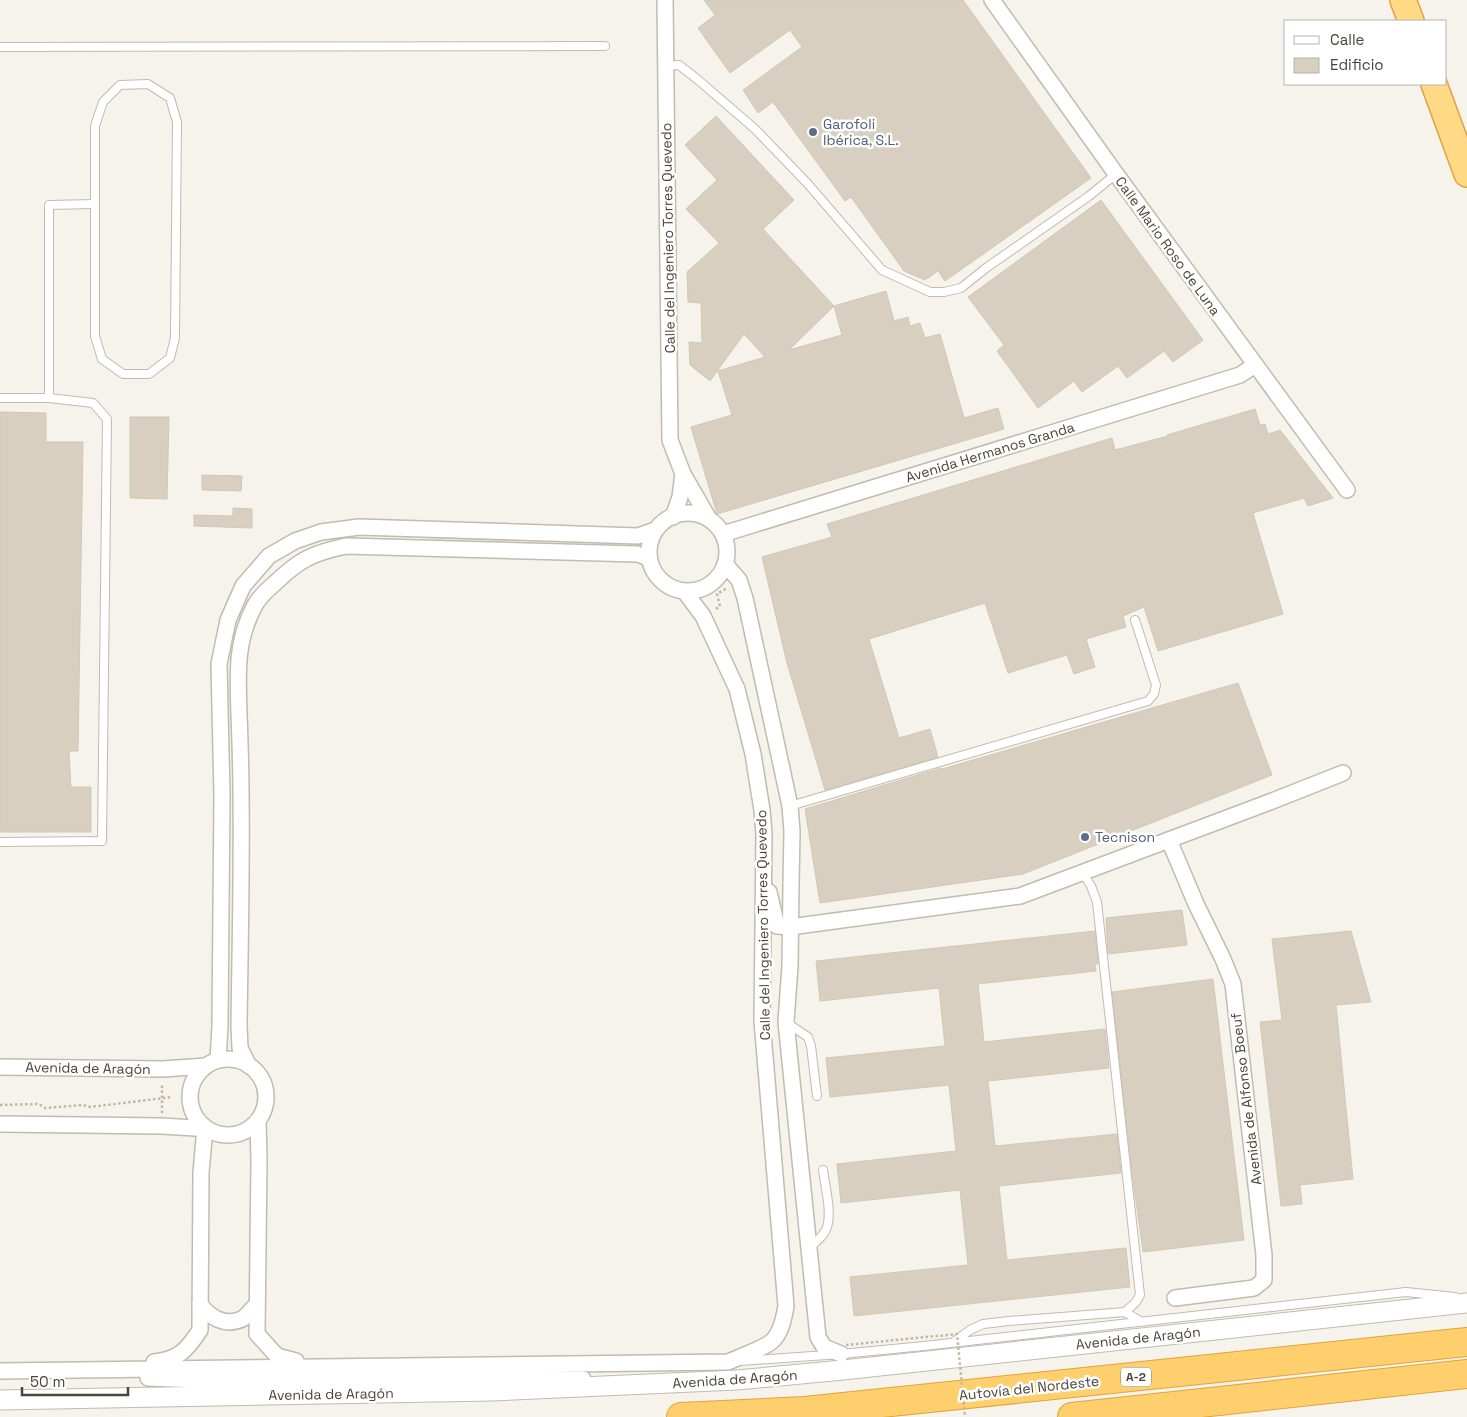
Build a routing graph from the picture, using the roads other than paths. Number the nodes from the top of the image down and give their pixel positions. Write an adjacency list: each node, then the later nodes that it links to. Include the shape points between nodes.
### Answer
1 (664, 0): 7 (street, Calle del Ingeniero Torres Quevedo)
2 (992, 0): 9 (street, Calle Mario Roso de Luna)
3 (1403, 0): 4 (highway)
4 (1411, 20)
5 (605, 46): 6 (lane)
6 (0, 47)
7 (666, 66): 9 (lane, via 679,66 754,129 808,184 882,270 930,292 961,288); 15 (street, Calle del Ingeniero Torres Quevedo, via 670,440)
8 (1434, 85): 10 (highway)
9 (1116, 174): 12 (street, Calle Mario Roso de Luna)
10 (1467, 174)
11 (94, 204): 11 (lane, via 95,126 103,102 120,85 148,84 170,98 176,122 175,338 170,358 149,374 123,374 102,359 95,336); 14 (lane, via 49,205)
12 (1255, 365): 16 (street, Calle Mario Roso de Luna); 20 (street, Avenida Hermanos Granda, via 1231,378)
13 (0, 398): 14 (lane)
14 (49, 398): 28 (lane, via 93,403 107,418 102,842)
15 (683, 474): 17 (street, Calle del Ingeniero Torres Quevedo); 18 (street, Calle del Ingeniero Torres Quevedo)
16 (1347, 490)
17 (673, 517): 18 (street, via 695,514); 19 (street)
18 (709, 520): 20 (street)
19 (655, 530): 21 (street, via 650,539); 33 (street, via 638,536 342,528 296,541 269,556 243,586 228,620 219,664 222,794 220,1026)
20 (723, 534): 22 (street)
21 (648, 558): 23 (street, via 654,573 665,585); 34 (street, via 637,554 346,546 303,560 288,570 255,605 244,630 238,679 240,1048)
22 (725, 564): 23 (street, via 714,582); 26 (street, Calle del Ingeniero Torres Quevedo, via 739,580 746,598)
23 (686, 592): 29 (street, Calle del Ingeniero Torres Quevedo, via 703,616 737,689 753,754 762,810)
24 (1135, 620): 26 (lane, via 1156,686 1148,701)
25 (1344, 773): 27 (street)
26 (790, 806): 31 (street, Calle del Ingeniero Torres Quevedo)
27 (1168, 840): 30 (street); 42 (street, Avenida de Alfonso Boeuf, via 1233,984 1264,1254 1264,1280 1254,1288)
28 (0, 842)
29 (764, 865): 31 (street, via 777,926); 52 (street, Calle del Ingeniero Torres Quevedo, via 762,1021 786,1306 782,1325 772,1342)
30 (1083, 872): 31 (street, via 1020,896); 47 (lane, via 1097,902 1140,1295)
31 (790, 927): 32 (street, Calle del Ingeniero Torres Quevedo)
32 (786, 1022): 36 (lane, via 808,1037); 41 (street, Calle del Ingeniero Torres Quevedo)
33 (212, 1063): 34 (street, via 229,1059); 35 (street, Avenida de Aragón, via 163,1070); 39 (street, via 198,1074 189,1095 195,1117)
34 (249, 1066): 37 (street, via 257,1073 265,1092 266,1102)
35 (0, 1067)
36 (817, 1096)
37 (258, 1121): 39 (street, via 249,1129 227,1136 215,1134); 46 (street)
38 (0, 1124): 39 (street)
39 (204, 1127): 45 (street)
40 (823, 1170): 41 (lane, via 827,1228)
41 (809, 1248): 51 (street, Calle del Ingeniero Torres Quevedo, via 818,1337 824,1347)
42 (1175, 1298)
43 (1467, 1298): 48 (lane, via 1406,1292)
44 (1467, 1303): 57 (street, Avenida de Aragón)
45 (200, 1304): 46 (street, via 206,1313 218,1320 232,1322 243,1318); 54 (street, via 200,1330 180,1355 164,1361)
46 (256, 1305): 53 (street, via 257,1334 277,1356)
47 (1125, 1312): 48 (lane); 50 (lane, via 983,1324)
48 (1140, 1321): 50 (lane)
49 (1467, 1342): 59 (highway, Autovía del Nordeste / A-2, via 814,1410)
50 (953, 1343): 51 (lane)
51 (844, 1349): 52 (lane)
52 (728, 1362): 53 (street)
53 (325, 1366): 54 (street)
54 (78, 1370): 55 (street)
55 (0, 1371): 57 (street, via 226,1381)
56 (1467, 1374): 60 (highway)
57 (737, 1380): 58 (street, Avenida de Aragón, via 492,1390)
58 (0, 1400)
59 (681, 1417)
60 (1072, 1417)

